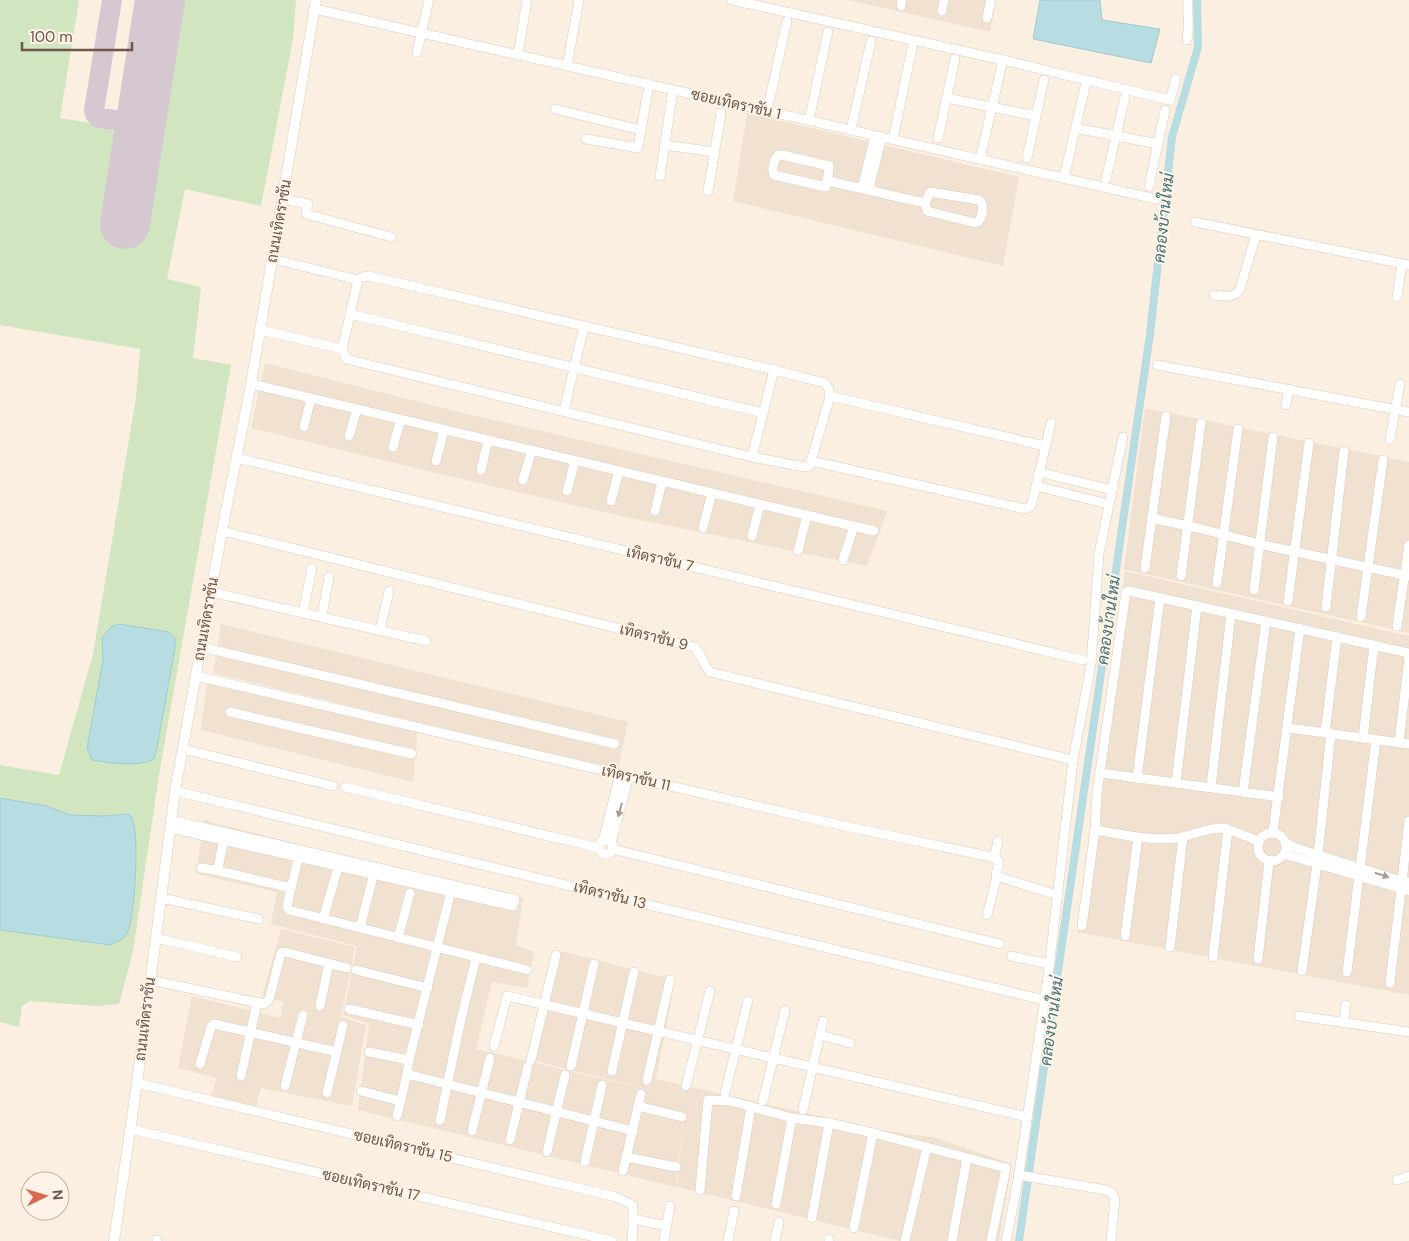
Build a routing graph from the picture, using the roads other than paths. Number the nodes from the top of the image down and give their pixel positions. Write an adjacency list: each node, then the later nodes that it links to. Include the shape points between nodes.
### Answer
1 (429, 0): 13 (street)
2 (527, 0): 18 (street)
3 (579, 0): 21 (street)
4 (732, 0): 20 (street)
5 (944, 0): 9 (street)
6 (991, 0): 10 (street)
7 (1188, 0): 14 (street)
8 (315, 4): 13 (street, ซอยเทิดราชัน 1); 56 (street, ถนนเทิดราชัน)
9 (942, 11)
10 (987, 18)
11 (787, 22): 32 (street)
12 (828, 32): 35 (street)
13 (422, 33): 17 (street); 18 (street, ซอยเทิดราชัน 1)
14 (1188, 40)
15 (870, 41): 38 (street)
16 (912, 48): 43 (street)
17 (417, 52)
18 (518, 55): 21 (street, ซอยเทิดราชัน 1)
19 (955, 58): 28 (street)
20 (1003, 60): 22 (street, via 1170,100); 29 (street)
21 (567, 66): 24 (street, ซอยเทิดราชัน 1)
22 (1176, 79)
23 (1044, 80): 34 (street)
24 (649, 84): 26 (street, ซอยเทิดราชัน 1); 37 (street)
25 (1085, 87): 36 (street)
26 (673, 90): 32 (street, ซอยเทิดราชัน 1); 45 (street)
27 (1124, 97): 40 (street)
28 (946, 98): 29 (street); 41 (street)
29 (991, 107): 34 (street); 48 (street)
30 (555, 109): 37 (street)
31 (1165, 110): 44 (street)
32 (767, 111): 35 (street, ซอยเทิดราชัน 1)
33 (721, 113): 46 (street)
34 (1036, 116): 47 (street)
35 (809, 120): 38 (street, ซอยเทิดราชัน 1)
36 (1075, 128): 40 (street); 50 (street)
37 (641, 130): 42 (street, via 638,148)
38 (851, 130): 39 (street, ซอยเทิดราชัน 1)
39 (878, 136): 43 (street, ซอยเทิดราชัน 1); 54 (street)
40 (1116, 136): 44 (street); 51 (street)
41 (938, 138)
42 (586, 139)
43 (893, 139): 48 (street, ซอยเทิดราชัน 1)
44 (1158, 144): 53 (street)
45 (665, 145): 46 (street); 49 (street)
46 (714, 152): 55 (street)
47 (1027, 158)
48 (980, 159): 50 (street, ซอยเทิดราชัน 1)
49 (660, 176)
50 (1064, 178): 57 (street, ซอยเทิดราชัน 1)
51 (1106, 179)
52 (828, 181): 52 (street, via 823,188 776,177 773,173 775,159 782,155 826,165); 54 (street)
53 (1149, 186)
54 (865, 189): 58 (street)
55 (708, 191)
56 (283, 199): 61 (street, via 308,204 306,214); 62 (street, ถนนเทิดราชัน)
57 (1156, 199)
58 (925, 203): 58 (street, via 930,192 935,192 978,200 983,207 978,222 974,223 927,211)
59 (1195, 222): 60 (street)
60 (1256, 234): 63 (street); 65 (street, via 1240,290 1232,297)
61 (391, 237)
62 (273, 259): 64 (street); 69 (street, ถนนเทิดราชัน)
63 (1406, 265): 66 (street)
64 (358, 280): 67 (street); 68 (street, via 369,276)
65 (1214, 295)
66 (1397, 297)
67 (350, 314): 70 (street); 72 (street)
68 (584, 326): 72 (street); 73 (street)
69 (261, 330): 70 (street); 74 (street, ถนนเทิดราชัน)
70 (342, 349): 82 (street, via 346,359)
71 (1156, 365): 76 (street)
72 (574, 368): 82 (street); 84 (street)
73 (774, 370): 77 (street, via 825,383); 84 (street)
74 (251, 384): 78 (street); 103 (street, ถนนเทิดราชัน)
75 (1400, 384): 81 (street)
76 (1289, 389): 79 (street); 81 (street)
77 (830, 396): 98 (street); 106 (street)
78 (311, 398): 80 (street); 89 (street)
79 (1286, 405)
80 (357, 409): 86 (street); 92 (street)
81 (1395, 409): 83 (street); 95 (street)
82 (564, 411): 102 (street)
83 (1409, 412)
84 (763, 414): 102 (street)
85 (1166, 416): 122 (street)
86 (401, 419): 91 (street); 99 (street)
87 (1051, 423): 98 (street)
88 (1201, 423): 124 (street)
89 (304, 427)
90 (1238, 429): 128 (street)
91 (444, 430): 96 (street); 107 (street)
92 (349, 436)
93 (1123, 437): 114 (street)
94 (1273, 437): 130 (street)
95 (1390, 439)
96 (488, 440): 100 (street); 108 (street)
97 (1310, 443): 133 (street)
98 (1045, 446): 110 (street)
99 (393, 448)
100 (532, 450): 105 (street); 111 (street)
101 (1344, 451): 134 (street)
102 (752, 457): 106 (street, via 804,468)
103 (237, 458): 126 (street, ถนนเทิดราชัน); 163 (street, เทิดราชัน 7)
104 (1383, 460): 136 (street)
105 (575, 461): 109 (street); 115 (street)
106 (811, 461): 113 (street, via 1025,509 1032,504)
107 (436, 462)
108 (481, 470)
109 (619, 471): 112 (street); 117 (street)
110 (1039, 472): 113 (street); 114 (street)
111 (523, 480)
112 (662, 482): 116 (street); 120 (street)
113 (1036, 486): 118 (street)
114 (1112, 490): 118 (street)
115 (567, 491)
116 (712, 493): 119 (street); 125 (street)
117 (611, 501)
118 (1108, 504): 175 (street, via 1099,554 1091,665)
119 (760, 505): 121 (street); 129 (street)
120 (655, 511)
121 (807, 515): 123 (street); 132 (street)
122 (1151, 518): 124 (street); 138 (street)
123 (854, 526): 127 (street); 135 (street)
124 (1187, 526): 128 (street); 140 (street)
125 (703, 528)
126 (222, 531): 145 (street, ถนนเทิดราชัน); 175 (street, เทิดราชัน 9, via 694,647 710,672)
127 (874, 531)
128 (1224, 535): 130 (street); 142 (street)
129 (752, 536)
130 (1259, 544): 133 (street); 143 (street)
131 (1409, 545): 139 (street)
132 (798, 551)
133 (1296, 552): 134 (street); 147 (street)
134 (1332, 559): 136 (street); 149 (street)
135 (844, 560)
136 (1369, 567): 139 (street); 153 (street)
137 (312, 568): 150 (street)
138 (1145, 568)
139 (1407, 575): 155 (street)
140 (1181, 576)
141 (329, 577): 152 (street)
142 (1217, 583)
143 (1254, 590)
144 (389, 591): 157 (street)
145 (211, 592): 150 (street); 161 (street, ถนนเทิดราชัน)
146 (1160, 598): 148 (street); 176 (street, via 1129,591 1124,595); 178 (street)
147 (1288, 601)
148 (1197, 606): 151 (street); 179 (street)
149 (1326, 606)
150 (303, 612): 152 (street)
151 (1230, 614): 154 (street); 181 (street)
152 (322, 616): 157 (street)
153 (1361, 617)
154 (1266, 621): 156 (street); 184 (street)
155 (1398, 626)
156 (1300, 628): 158 (street); 166 (street)
157 (380, 630): 159 (street)
158 (1337, 637): 160 (street); 167 (street)
159 (426, 641)
160 (1374, 645): 162 (street); 168 (street)
161 (201, 646): 164 (street, ถนนเทิดราชัน); 171 (street)
162 (1409, 655): 170 (street)
163 (1083, 660)
164 (196, 676): 173 (street, ถนนเทิดราชัน); 177 (street, เทิดราชัน 11)
165 (230, 712): 174 (street)
166 (1288, 728): 167 (street); 185 (street)
167 (1328, 733): 168 (street); 200 (street)
168 (1363, 738): 169 (street)
169 (1376, 740): 170 (street); 206 (street)
170 (1399, 743): 172 (street)
171 (615, 744)
172 (1409, 744)
173 (183, 749): 180 (street); 183 (street, ถนนเทิดราชัน)
174 (412, 754)
175 (1073, 760): 213 (street)
176 (1100, 772): 178 (street); 189 (street)
177 (624, 775): 197 (street); 199 (street, เทิดราชัน 11)
178 (1137, 778): 179 (street)
179 (1176, 783): 181 (street)
180 (333, 786)
181 (1211, 787): 184 (street)
182 (345, 788): 197 (street)
183 (175, 790): 187 (street, ถนนเทิดราชัน); 244 (street, เทิดราชัน 13)
184 (1243, 792): 185 (street)
185 (1279, 797): 190 (street)
186 (1409, 821): 209 (street)
187 (171, 824): 191 (street); 214 (street, ถนนเทิดราชัน)
188 (1228, 829): 193 (street, via 1211,829); 194 (street); 229 (street)
189 (1095, 830): 192 (street); 218 (street)
190 (1273, 832): 194 (street); 196 (street)
191 (225, 835): 204 (street); 211 (street)
192 (1138, 837): 193 (street); 220 (street)
193 (1183, 837): 224 (street)
194 (1259, 840): 201 (street, via 1259,853)
195 (998, 841): 199 (street)
196 (1286, 843): 198 (street); 200 (street)
197 (606, 845): 223 (street)
198 (1284, 854): 200 (street); 201 (street, via 1278,860)
199 (994, 858): 207 (street, via 999,862)
200 (1318, 860): 206 (street); 236 (street)
201 (1269, 861): 231 (street)
202 (297, 863): 210 (street)
203 (201, 868): 204 (street)
204 (220, 871): 210 (street)
205 (337, 871): 216 (street)
206 (1359, 873): 209 (street); 238 (street)
207 (997, 876): 213 (street); 215 (street)
208 (372, 881): 219 (street)
209 (1405, 886): 241 (street)
210 (291, 888): 216 (street, via 289,910)
211 (452, 888): 211 (street, via 513,898 514,900 512,907); 225 (street)
212 (410, 892): 222 (street)
213 (1057, 895): 234 (street)
214 (161, 898): 217 (street); 221 (street, ถนนเทิดราชัน)
215 (987, 915)
216 (324, 919): 219 (street)
217 (259, 920)
218 (1082, 926)
219 (360, 928): 222 (street)
220 (1125, 936)
221 (156, 938): 228 (street); 239 (street, ถนนเทิดราชัน)
222 (398, 938): 225 (street)
223 (1000, 944)
224 (1170, 946)
225 (438, 948): 230 (street); 242 (street)
226 (556, 955): 247 (street)
227 (1011, 956): 234 (street)
228 (238, 957)
229 (1213, 957)
230 (476, 958): 235 (street); 283 (street)
231 (1258, 959)
232 (329, 963): 242 (street); 246 (street, via 281,953 269,1000 264,1004); 249 (street)
233 (594, 964): 252 (street)
234 (1049, 964): 244 (street)
235 (527, 970)
236 (1302, 971)
237 (634, 972): 257 (street)
238 (1347, 972)
239 (150, 980): 246 (street); 282 (street, ถนนเทิดราชัน)
240 (670, 980): 260 (street)
241 (1390, 983)
242 (428, 988): 259 (street)
243 (710, 991): 264 (street)
244 (1044, 1000): 302 (street)
245 (748, 1001): 268 (street)
246 (258, 1003): 261 (street)
247 (544, 1004): 252 (street); 267 (street, via 507,996); 293 (street)
248 (1346, 1005): 256 (street)
249 (320, 1006)
250 (349, 1009): 259 (street)
251 (785, 1010): 272 (street)
252 (584, 1014): 257 (street); 275 (street)
253 (302, 1015): 265 (street)
254 (1299, 1016): 256 (street)
255 (823, 1021): 263 (street)
256 (1344, 1021): 262 (street)
257 (622, 1023): 260 (street); 277 (street)
258 (343, 1025): 269 (street)
259 (419, 1025): 273 (street)
260 (658, 1031): 264 (street); 281 (street)
261 (251, 1032): 265 (street); 274 (street, via 214,1024); 280 (street)
262 (1409, 1032)
263 (820, 1035): 266 (street); 276 (street)
264 (698, 1041): 268 (street); 286 (street)
265 (296, 1043): 269 (street); 285 (street)
266 (850, 1043)
267 (494, 1046)
268 (736, 1050): 272 (street); 290 (street)
269 (337, 1052): 289 (street)
270 (369, 1052): 273 (street)
271 (490, 1058): 288 (street)
272 (773, 1058): 276 (street); 294 (street)
273 (409, 1060): 278 (street)
274 (200, 1064)
275 (571, 1066)
276 (813, 1068): 297 (street); 302 (street)
277 (612, 1071)
278 (407, 1074): 283 (street); 292 (street)
279 (565, 1075): 298 (street)
280 (241, 1076)
281 (647, 1080)
282 (137, 1083): 306 (street, ถนนเทิดราชัน); 327 (street, ซอยเทิดราชัน 15, via 616,1197 633,1206)
283 (447, 1084): 288 (street); 303 (street)
284 (602, 1085): 304 (street)
285 (285, 1086)
286 (686, 1086)
287 (361, 1091): 292 (street)
288 (480, 1092): 293 (street); 308 (street)
289 (328, 1093)
290 (725, 1093)
291 (641, 1094): 295 (street)
292 (400, 1101): 299 (street)
293 (520, 1101): 298 (street); 310 (street)
294 (763, 1101)
295 (638, 1106): 300 (street); 307 (street)
296 (751, 1107): 301 (street); 321 (street, via 730,1101 708,1100); 322 (street)
297 (803, 1110)
298 (557, 1112): 304 (street); 312 (street)
299 (396, 1116)
300 (682, 1117)
301 (792, 1118): 305 (street); 323 (street)
302 (1027, 1118): 318 (street)
303 (440, 1120)
304 (594, 1121): 307 (street); 315 (street)
305 (829, 1123): 309 (street); 326 (street)
306 (130, 1128): 331 (street, ถนนเทิดราชัน); 332 (street, ซอยเทิดราชัน 17)
307 (632, 1130): 313 (street)
308 (472, 1132)
309 (873, 1133): 311 (street); 330 (street)
310 (510, 1140)
311 (926, 1147): 314 (street); 337 (street)
312 (547, 1152)
313 (626, 1157): 316 (street); 317 (street)
314 (967, 1158): 338 (street); 339 (street, via 1006,1168)
315 (585, 1162)
316 (676, 1167)
317 (623, 1171)
318 (1021, 1175): 340 (street); 341 (street, via 1112,1193 1115,1199)
319 (1409, 1176): 320 (street)
320 (1396, 1180)
321 (700, 1190)
322 (736, 1196)
323 (776, 1204)
324 (670, 1206): 329 (street)
325 (734, 1211): 335 (street)
326 (812, 1218)
327 (633, 1219): 329 (street); 333 (street)
328 (779, 1222): 336 (street)
329 (667, 1226): 334 (street)
330 (854, 1228)
331 (114, 1241)
332 (612, 1241)
333 (632, 1241)
334 (664, 1241)
335 (728, 1241)
336 (775, 1241)
337 (905, 1241)
338 (952, 1241)
339 (991, 1241)
340 (1006, 1241)
341 (1111, 1241)

